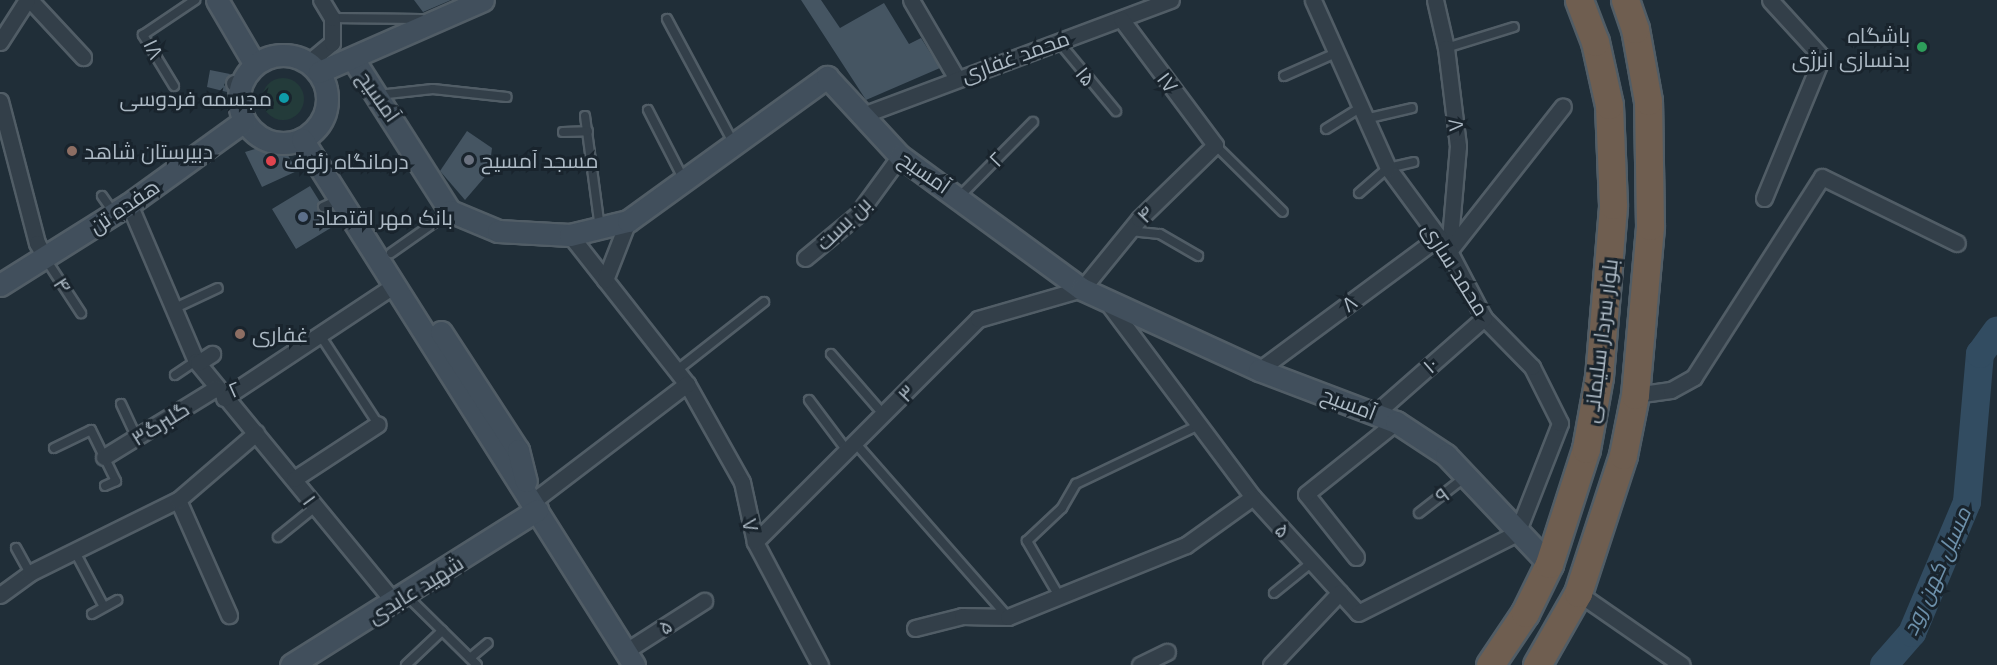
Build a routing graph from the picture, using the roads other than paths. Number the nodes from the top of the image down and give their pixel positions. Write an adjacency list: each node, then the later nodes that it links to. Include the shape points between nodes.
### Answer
1 (28, 0): 19 (street); 22 (street)
2 (195, 0): 28 (lane, ۱۸, via 143,35)
3 (216, 0): 24 (main road)
4 (321, 0): 13 (street)
5 (483, 0): 16 (main road)
6 (911, 0): 27 (street)
7 (1171, 0): 15 (street, محمد غفاری)
8 (1313, 0): 21 (street, محمد ساری)
9 (1435, 0): 20 (street, ۷)
10 (1579, 0): 117 (highway, بلوار سردار سلیمانی, via 1595,42 1609,105 1613,205 1610,280 1586,449)
11 (1625, 0): 89 (highway, بلوار سردار سلیمانی, via 1635,29 1648,101 1650,226)
12 (1770, 0): 55 (street, via 1822,57)
13 (332, 18): 16 (lane); 25 (street, via 332,43)
14 (667, 19): 46 (lane)
15 (1121, 19): 18 (street, محمد غفاری); 47 (street, ۱۷)
16 (441, 20): 23 (main road)
17 (1514, 27): 20 (lane)
18 (1057, 40): 27 (street, محمد غفاری); 35 (lane, ۱۵)
19 (0, 42)
20 (1446, 48): 65 (street, ۷, via 1458,146)
21 (1336, 53): 26 (lane); 36 (street, محمد ساری)
22 (83, 57)
23 (353, 59): 25 (main road); 29 (main road, آمسیح)
24 (254, 62): 25 (main road, via 281,54); 39 (main road, via 237,84 238,107)
25 (314, 67): 45 (main road, via 327,97 324,117)
26 (1284, 76)
27 (956, 77): 38 (street, محمد غفاری)
28 (174, 86)
29 (378, 95): 30 (lane, via 433,89); 57 (main road, آمسیح)
30 (507, 97)
31 (0, 101): 41 (street)
32 (1563, 106): 65 (street)
33 (1412, 108): 36 (lane)
34 (648, 110): 51 (lane)
35 (1116, 111)
36 (1363, 113): 42 (lane); 50 (street, محمد ساری)
37 (585, 116): 43 (lane)
38 (860, 116): 46 (main road, آمسیح, via 827,77); 48 (main road, آمسیح)
39 (244, 121): 45 (main road, via 273,144); 56 (main road, هفده تن)
40 (1033, 122): 54 (lane, ۲)
41 (3, 127): 68 (street)
42 (1326, 129)
43 (588, 131): 44 (lane); 60 (lane)
44 (563, 132)
45 (307, 136): 66 (main road); 72 (main road, via 332,203)
46 (733, 142): 51 (main road, آمسیح)
47 (1215, 145): 58 (lane); 61 (street, ۴)
48 (900, 156): 54 (main road, آمسیح); 69 (street, بن بست, via 857,215)
49 (1413, 162): 50 (lane)
50 (1388, 168): 52 (lane); 63 (street, محمد ساری)
51 (684, 179): 59 (main road, آمسیح)
52 (1359, 193)
53 (102, 196): 56 (lane)
54 (960, 196): 74 (main road, آمسیح)
55 (1764, 198)
56 (121, 209): 68 (main road, هفده تن, via 97,232); 77 (street, ۲)
57 (450, 211): 62 (main road, آمسیح, via 498,231); 66 (lane)
58 (1283, 212)
59 (628, 221): 60 (main road, آمسیح); 70 (street)
60 (601, 230): 62 (main road, آمسیح)
61 (1130, 231): 67 (lane, via 1160,234); 74 (street, ۴)
62 (570, 235): 70 (street, ۷)
63 (1439, 237): 65 (street, محمد ساری); 84 (street, ۸)
64 (1958, 243): 89 (street, via 1822,177 1694,377 1671,390)
65 (1449, 251): 79 (street, محمد ساری)
66 (391, 253): 107 (main road, via 518,450)
67 (1198, 256)
68 (45, 257): 71 (main road, هفده تن); 78 (lane, ۴)
69 (805, 258)
70 (605, 280): 85 (street, ۷)
71 (0, 285)
72 (395, 285): 80 (street, ۲); 107 (main road)
73 (218, 288): 77 (lane)
74 (1082, 289): 76 (main road, آمسیح); 93 (street, ۳, via 978,320)
75 (764, 302): 85 (lane)
76 (1107, 302): 84 (main road, آمسیح); 96 (street, ۵)
77 (175, 308): 83 (street, ۲)
78 (81, 313)
79 (1484, 318): 92 (street, ۱۰); 110 (street, محمد ساری, via 1532,367 1560,423)
80 (320, 335): 88 (street, ۲); 94 (lane)
81 (212, 354): 83 (street)
82 (831, 354): 93 (lane)
83 (197, 362): 86 (lane); 88 (street, ۲)
84 (1259, 370): 92 (main road, آمسیح)
85 (676, 371): 87 (street, ۷)
86 (176, 375)
87 (687, 384): 107 (street); 112 (street, ۷, via 742,483)
88 (220, 393): 97 (street, ۱); 98 (street, گلبرگ۳)
89 (1635, 395): 121 (highway, بلوار سردار سلیمانی, via 1623,455)
90 (809, 400): 100 (lane)
91 (121, 404): 98 (lane)
92 (1376, 413): 95 (main road, آمسیح)
93 (884, 416): 100 (street, ۳)
94 (378, 423): 103 (street)
95 (1396, 423): 102 (main road, آمسیح, via 1446,455); 115 (street, via 1306,494)
96 (1200, 424): 105 (street, ۵); 123 (lane, via 1076,484 1062,508 1027,541)
97 (256, 432): 103 (street, ۱); 106 (street)
98 (138, 438): 101 (street, گلبرگ۳)
99 (54, 448): 101 (lane, via 91,430)
100 (853, 449): 112 (street, ۳); 130 (lane)
101 (104, 457): 104 (lane, via 116,481)
102 (1465, 477): 109 (lane, ۹); 110 (main road, آمسیح)
103 (294, 479): 108 (street, ۱)
104 (105, 486)
105 (1253, 497): 116 (street, ۵); 123 (street, via 1186,544)
106 (178, 500): 114 (street); 129 (street)
107 (531, 501): 124 (main road, شهید عابدی); 136 (main road)
108 (315, 507): 111 (lane); 124 (street, ۱)
109 (1419, 513)
110 (1517, 534): 117 (main road, آمسیح); 119 (street, ۵, via 1358,613)
111 (278, 537)
112 (755, 542): 140 (street, ۷)
113 (16, 548): 118 (lane)
114 (74, 550): 118 (street); 127 (lane)
115 (1356, 557)
116 (1312, 562): 119 (street, ۵); 120 (lane)
117 (1549, 564): 143 (highway, بلوار سردار سلیمانی, via 1526,613)
118 (30, 573): 122 (street)
119 (1340, 592): 142 (street)
120 (1274, 593)
121 (1578, 593): 144 (highway, بلوار سردار سلیمانی); 145 (street)
122 (0, 595)
123 (1059, 596): 130 (street)
124 (401, 599): 132 (lane); 137 (main road, شهید عابدی)
125 (117, 600): 127 (lane)
126 (704, 601): 136 (street, ۵)
127 (104, 607): 128 (lane)
128 (92, 614)
129 (229, 615)
130 (1008, 617): 131 (street, via 962,616)
131 (915, 628)
132 (442, 631): 135 (lane); 138 (lane)
133 (488, 643): 135 (lane)
134 (1167, 652): 141 (street)
135 (470, 658): 139 (lane)
136 (630, 658)
137 (291, 665)
138 (406, 665)
139 (477, 665)
140 (820, 665)
141 (1140, 665)
142 (1271, 665)
143 (1490, 665)
144 (1537, 665)
145 (1682, 665)

